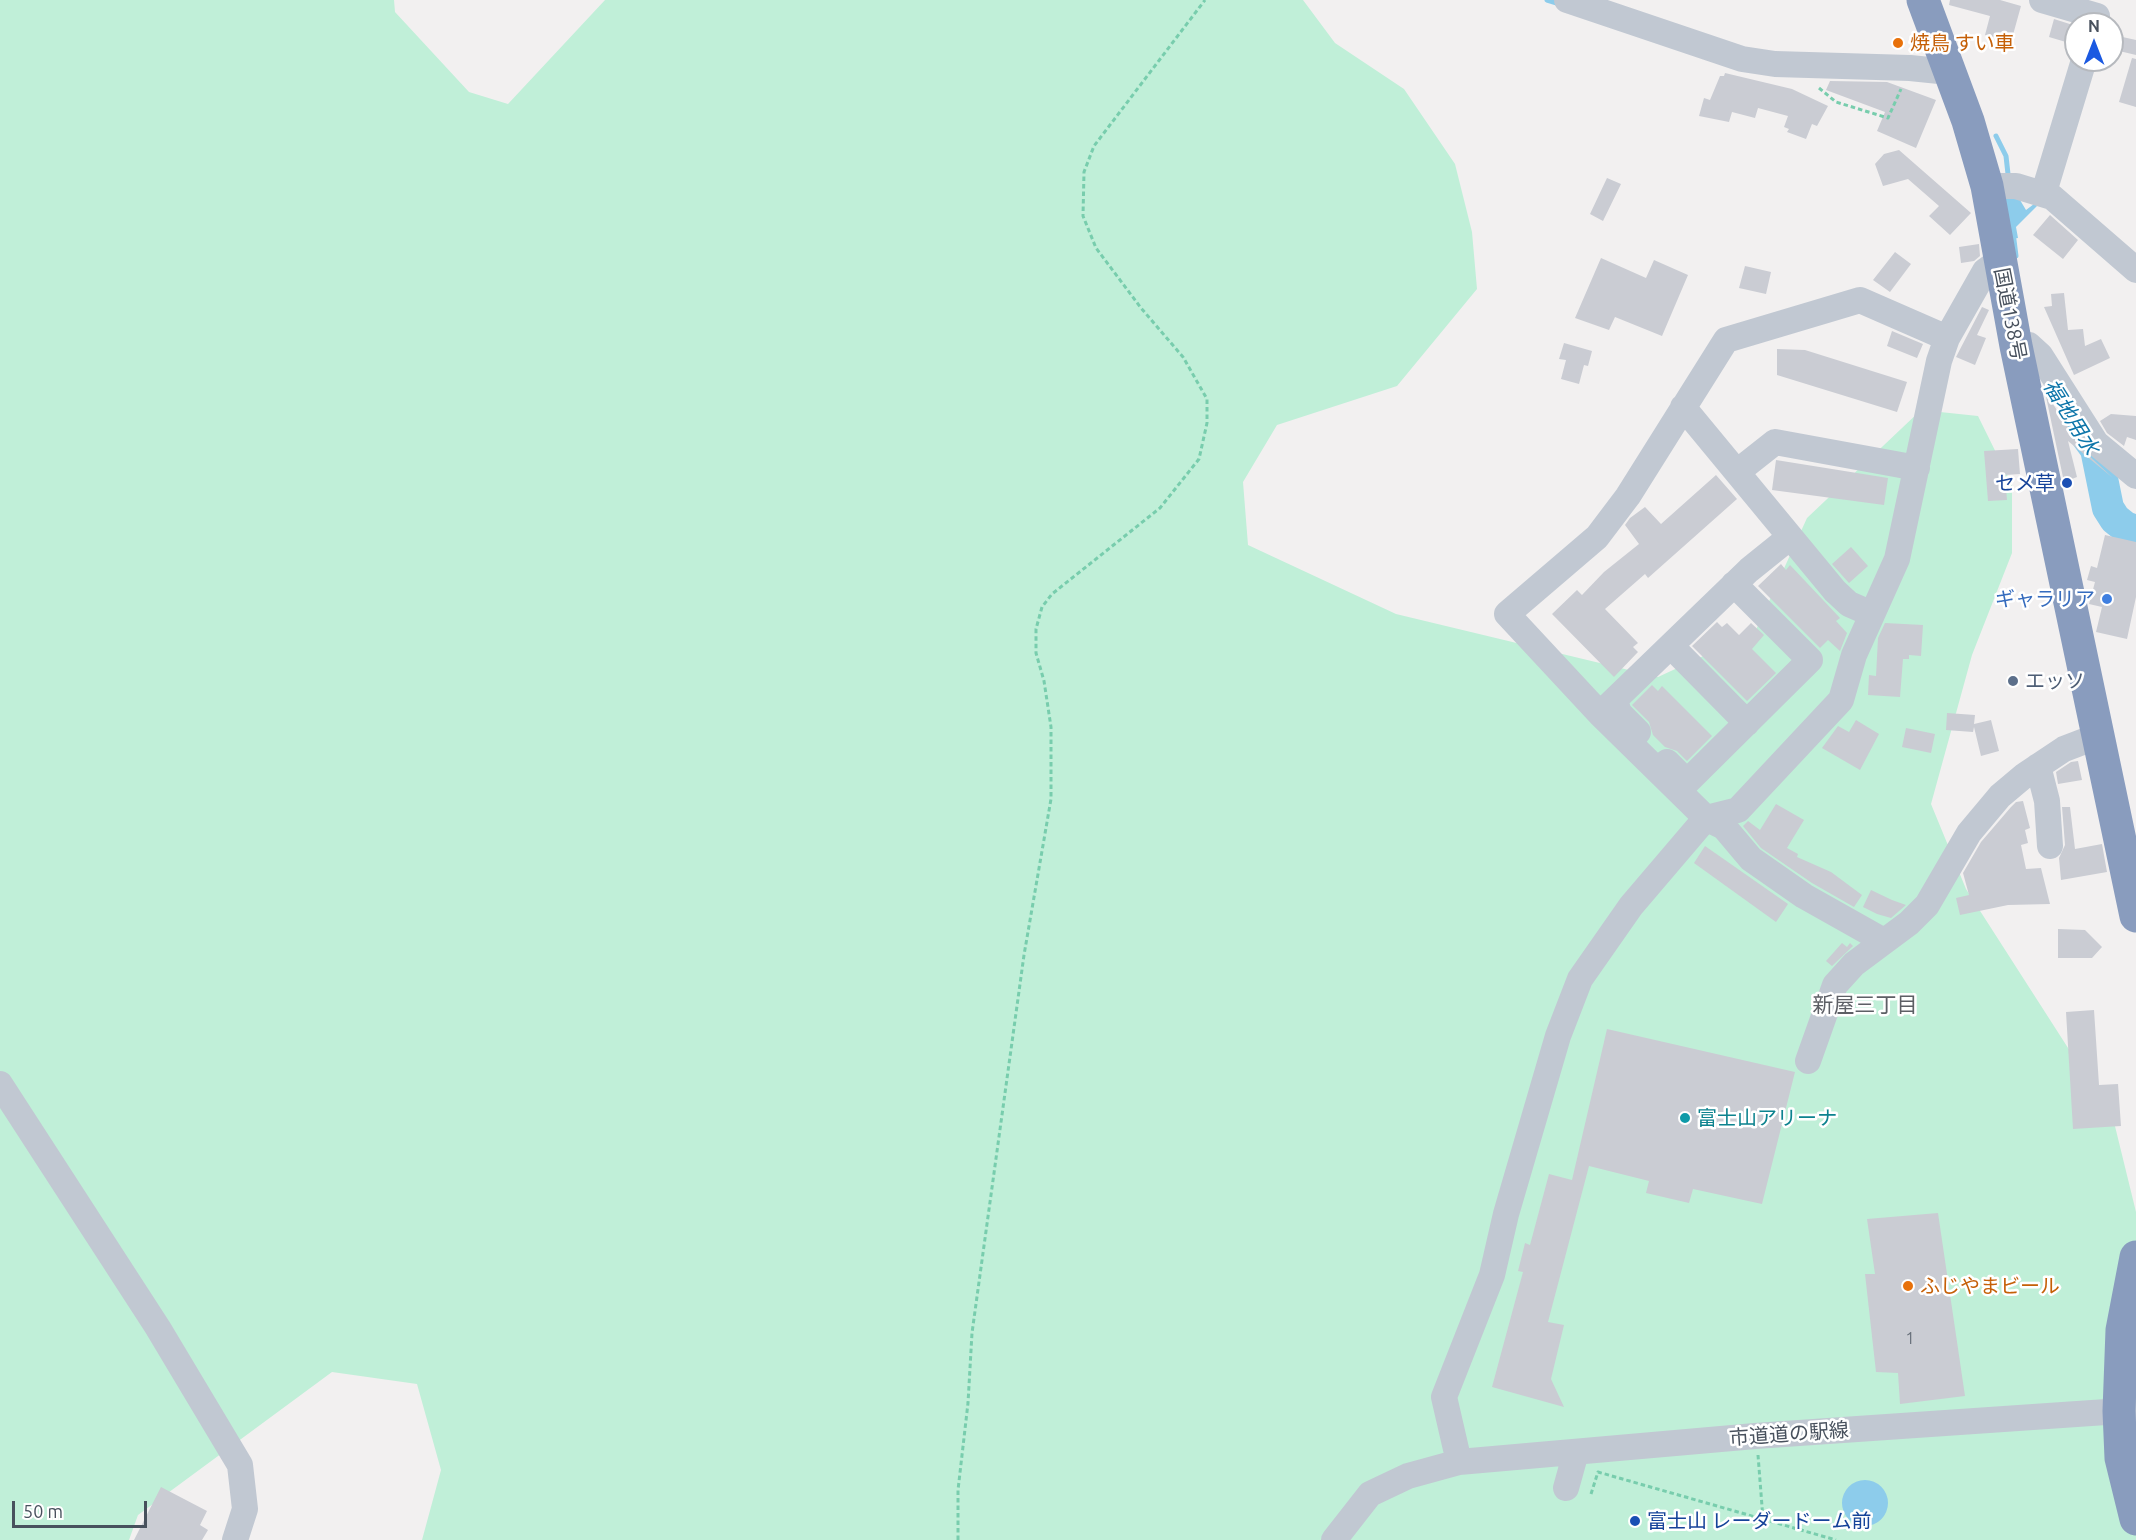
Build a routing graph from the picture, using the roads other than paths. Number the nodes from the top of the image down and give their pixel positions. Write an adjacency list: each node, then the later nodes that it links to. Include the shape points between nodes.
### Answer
1 (1567, 0): 5 (street, via 1742,58 1775,64)
2 (1923, 0): 5 (highway, 国道138号)
3 (2042, 0): 4 (street)
4 (2094, 12)
5 (1949, 72): 7 (highway, 国道138号)
6 (2080, 72): 8 (street)
7 (1987, 186): 8 (street, via 2016,186); 9 (highway, 国道138号)
8 (2044, 192): 10 (street)
9 (2000, 260): 11 (street, via 1985,272); 12 (highway, 国道138号)
10 (2136, 270)
11 (1947, 338): 13 (street, via 1860,300 1726,340); 14 (street)
12 (2016, 346): 16 (street, via 2030,345 2040,355 2096,443); 23 (highway, 国道138号)
13 (1683, 407): 15 (street); 21 (street, via 1628,496 1597,537 1508,614)
14 (1917, 468): 15 (street, via 1775,442); 19 (street, via 1897,558)
15 (1737, 472): 17 (street)
16 (2136, 476)
17 (1790, 537): 18 (street); 19 (street, via 1835,591 1849,604)
18 (1734, 584): 20 (street); 22 (street, via 1810,660)
19 (1872, 614): 25 (street, via 1854,655 1841,700 1738,810)
20 (1671, 646): 21 (street); 22 (street)
21 (1608, 707): 22 (street, via 1619,713 1687,782); 25 (street)
22 (1747, 723)
23 (2098, 736): 24 (street, via 2064,749); 27 (highway, 国道138号)
24 (2038, 766): 26 (street, via 2047,801); 28 (street, via 2000,796 1969,833 1927,905)
25 (1706, 818): 28 (street, via 1724,827 1751,859 1804,896); 34 (street, via 1670,857 1603,944 1580,980 1558,1035 1492,1275 1444,1396)
26 (2050, 846)
27 (2136, 916)
28 (1884, 941): 29 (street, via 1835,985)
29 (1808, 1061)
30 (0, 1084): 37 (street, via 158,1328 240,1465 245,1509)
31 (2136, 1257): 32 (highway, via 2122,1330)
32 (2128, 1410): 33 (street, 市道道の駅線); 36 (highway, via 2121,1458)
33 (1576, 1452): 34 (street, 市道道の駅線); 35 (street)
34 (1459, 1462): 38 (street, 市道道の駅線, via 1408,1476 1370,1494)
35 (1566, 1488)
36 (2136, 1519)
37 (235, 1540)
38 (1334, 1540)

